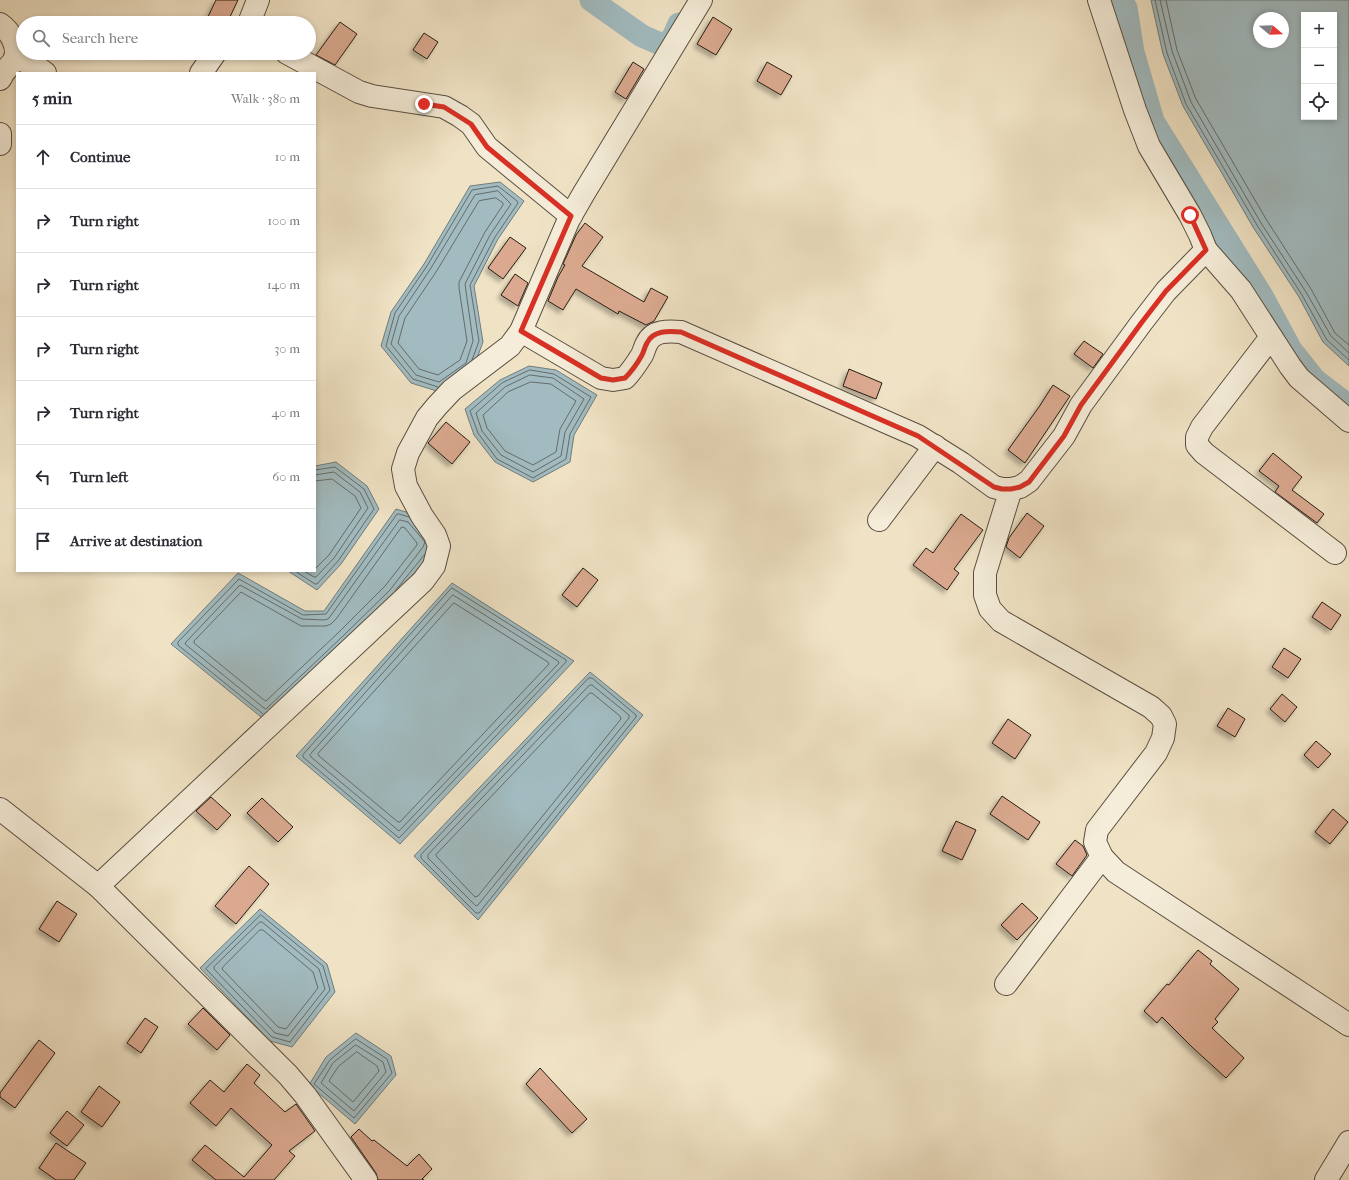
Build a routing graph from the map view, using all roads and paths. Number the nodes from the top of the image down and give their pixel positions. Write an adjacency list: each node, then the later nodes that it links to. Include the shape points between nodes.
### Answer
1 (258, 0): 4 (street)
2 (701, 0): 15 (street)
3 (1099, 0): 16 (street, via 1149,146 1190,215)
4 (252, 16)
5 (0, 24): 6 (street, via 13,40)
6 (15, 56): 12 (street, via 15,60)
7 (23, 60): 10 (street)
8 (210, 60): 11 (street)
9 (300, 60): 15 (street, via 359,92 444,107 460,116 471,124 487,147)
10 (44, 72)
11 (202, 72)
12 (0, 79)
13 (0, 134): 14 (street)
14 (0, 144)
15 (571, 216): 17 (street)
16 (1206, 250): 18 (street, via 1241,290); 21 (street, via 1166,291 1142,322 1081,405 1064,436 1029,482)
17 (521, 331): 20 (street, via 601,378 613,380 625,378 629,374 647,341 654,334 681,332 918,436); 26 (street, via 510,346 452,390 437,406 427,418 408,453 403,469 406,486 439,546 431,571)
18 (1271, 337): 19 (street, via 1299,378); 23 (street, via 1202,427 1197,437 1197,445)
19 (1349, 421)
20 (935, 446): 21 (street, via 994,487); 22 (street)
21 (1011, 489): 25 (street, via 984,574 985,595 990,609 1001,620 1151,707 1165,724 1163,738 1156,753 1097,830 1095,842)
22 (879, 520)
23 (1335, 553)
24 (0, 809): 26 (street)
25 (1102, 857): 27 (street); 28 (street, via 1116,872)
26 (98, 886): 30 (street, via 288,1075)
27 (1006, 984)
28 (1349, 1024)
29 (1349, 1142): 31 (street)
30 (366, 1180)
31 (1326, 1180)

